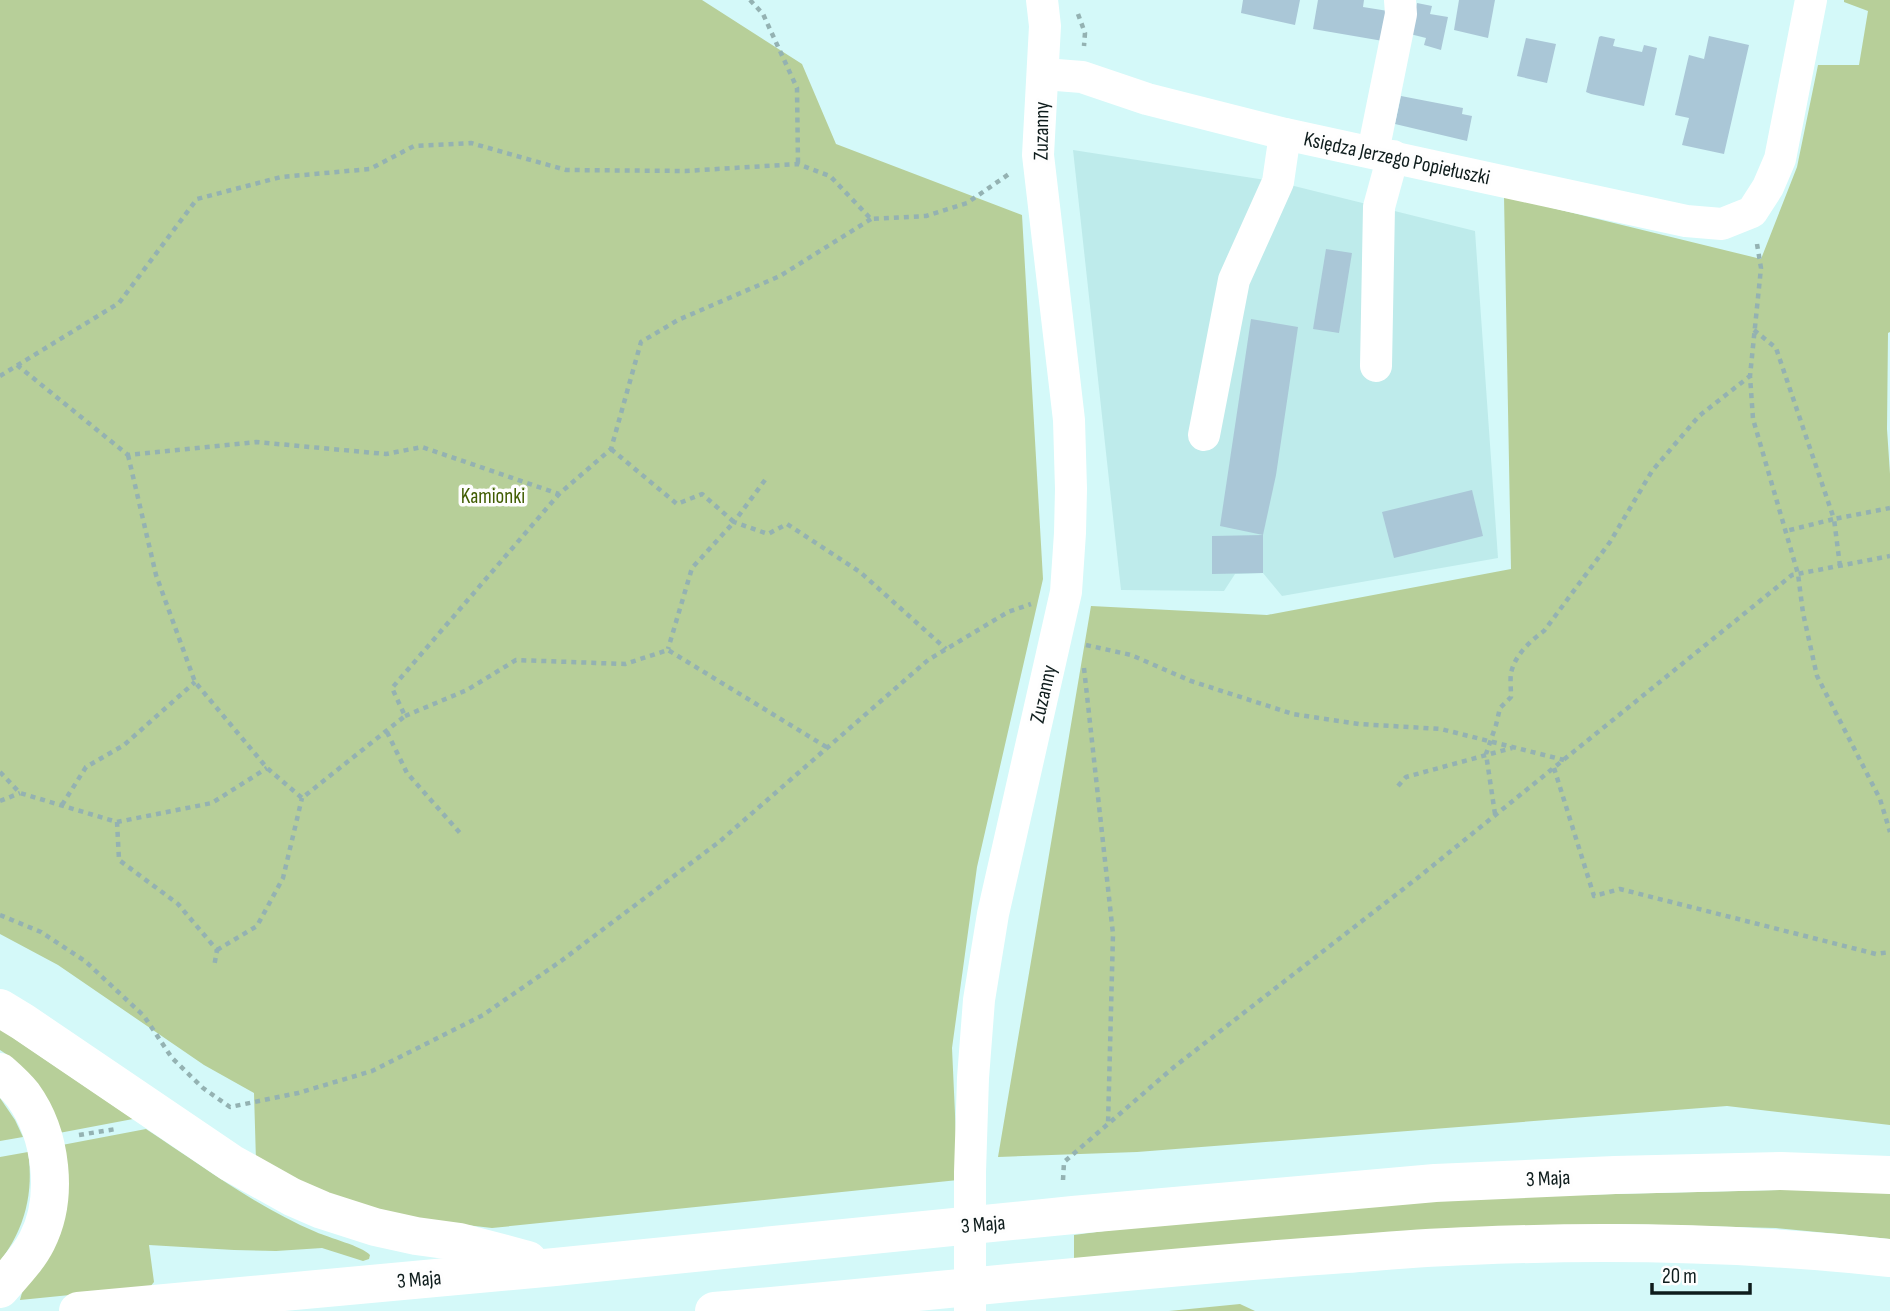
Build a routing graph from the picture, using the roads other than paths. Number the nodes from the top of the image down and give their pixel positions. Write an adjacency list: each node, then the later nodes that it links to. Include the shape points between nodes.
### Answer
1 (1042, 0): 4 (street, Zuzanny)
2 (1400, 0): 6 (street)
3 (1811, 0): 6 (street, Księdza Jerzego Popiełuszki, via 1780,159 1752,212 1721,224 1686,222)
4 (1044, 74): 5 (street, Księdza Jerzego Popiełuszki, via 1082,77 1147,99); 18 (street, Zuzanny, via 1038,155 1069,420 1070,533 1066,592 993,914 979,1000 970,1172)
5 (1285, 134): 6 (street, Księdza Jerzego Popiełuszki); 8 (street, via 1278,181 1234,280)
6 (1383, 154): 7 (street)
7 (1376, 366)
8 (1204, 435)
9 (0, 1008): 13 (main road, via 231,1163 292,1197 375,1227 460,1242)
10 (0, 1072): 14 (main road, via 23,1094 36,1116 49,1165 50,1189 37,1242)
11 (1890, 1175): 13 (main road, 3 Maja, via 1781,1171 1615,1175 1068,1202 933,1228)
12 (1890, 1258): 15 (main road, via 1646,1243 1470,1246 1095,1273)
13 (555, 1267): 16 (main road, 3 Maja)
14 (0, 1289)
15 (766, 1308): 17 (main road)
16 (78, 1311)
17 (714, 1311)
18 (970, 1311)

